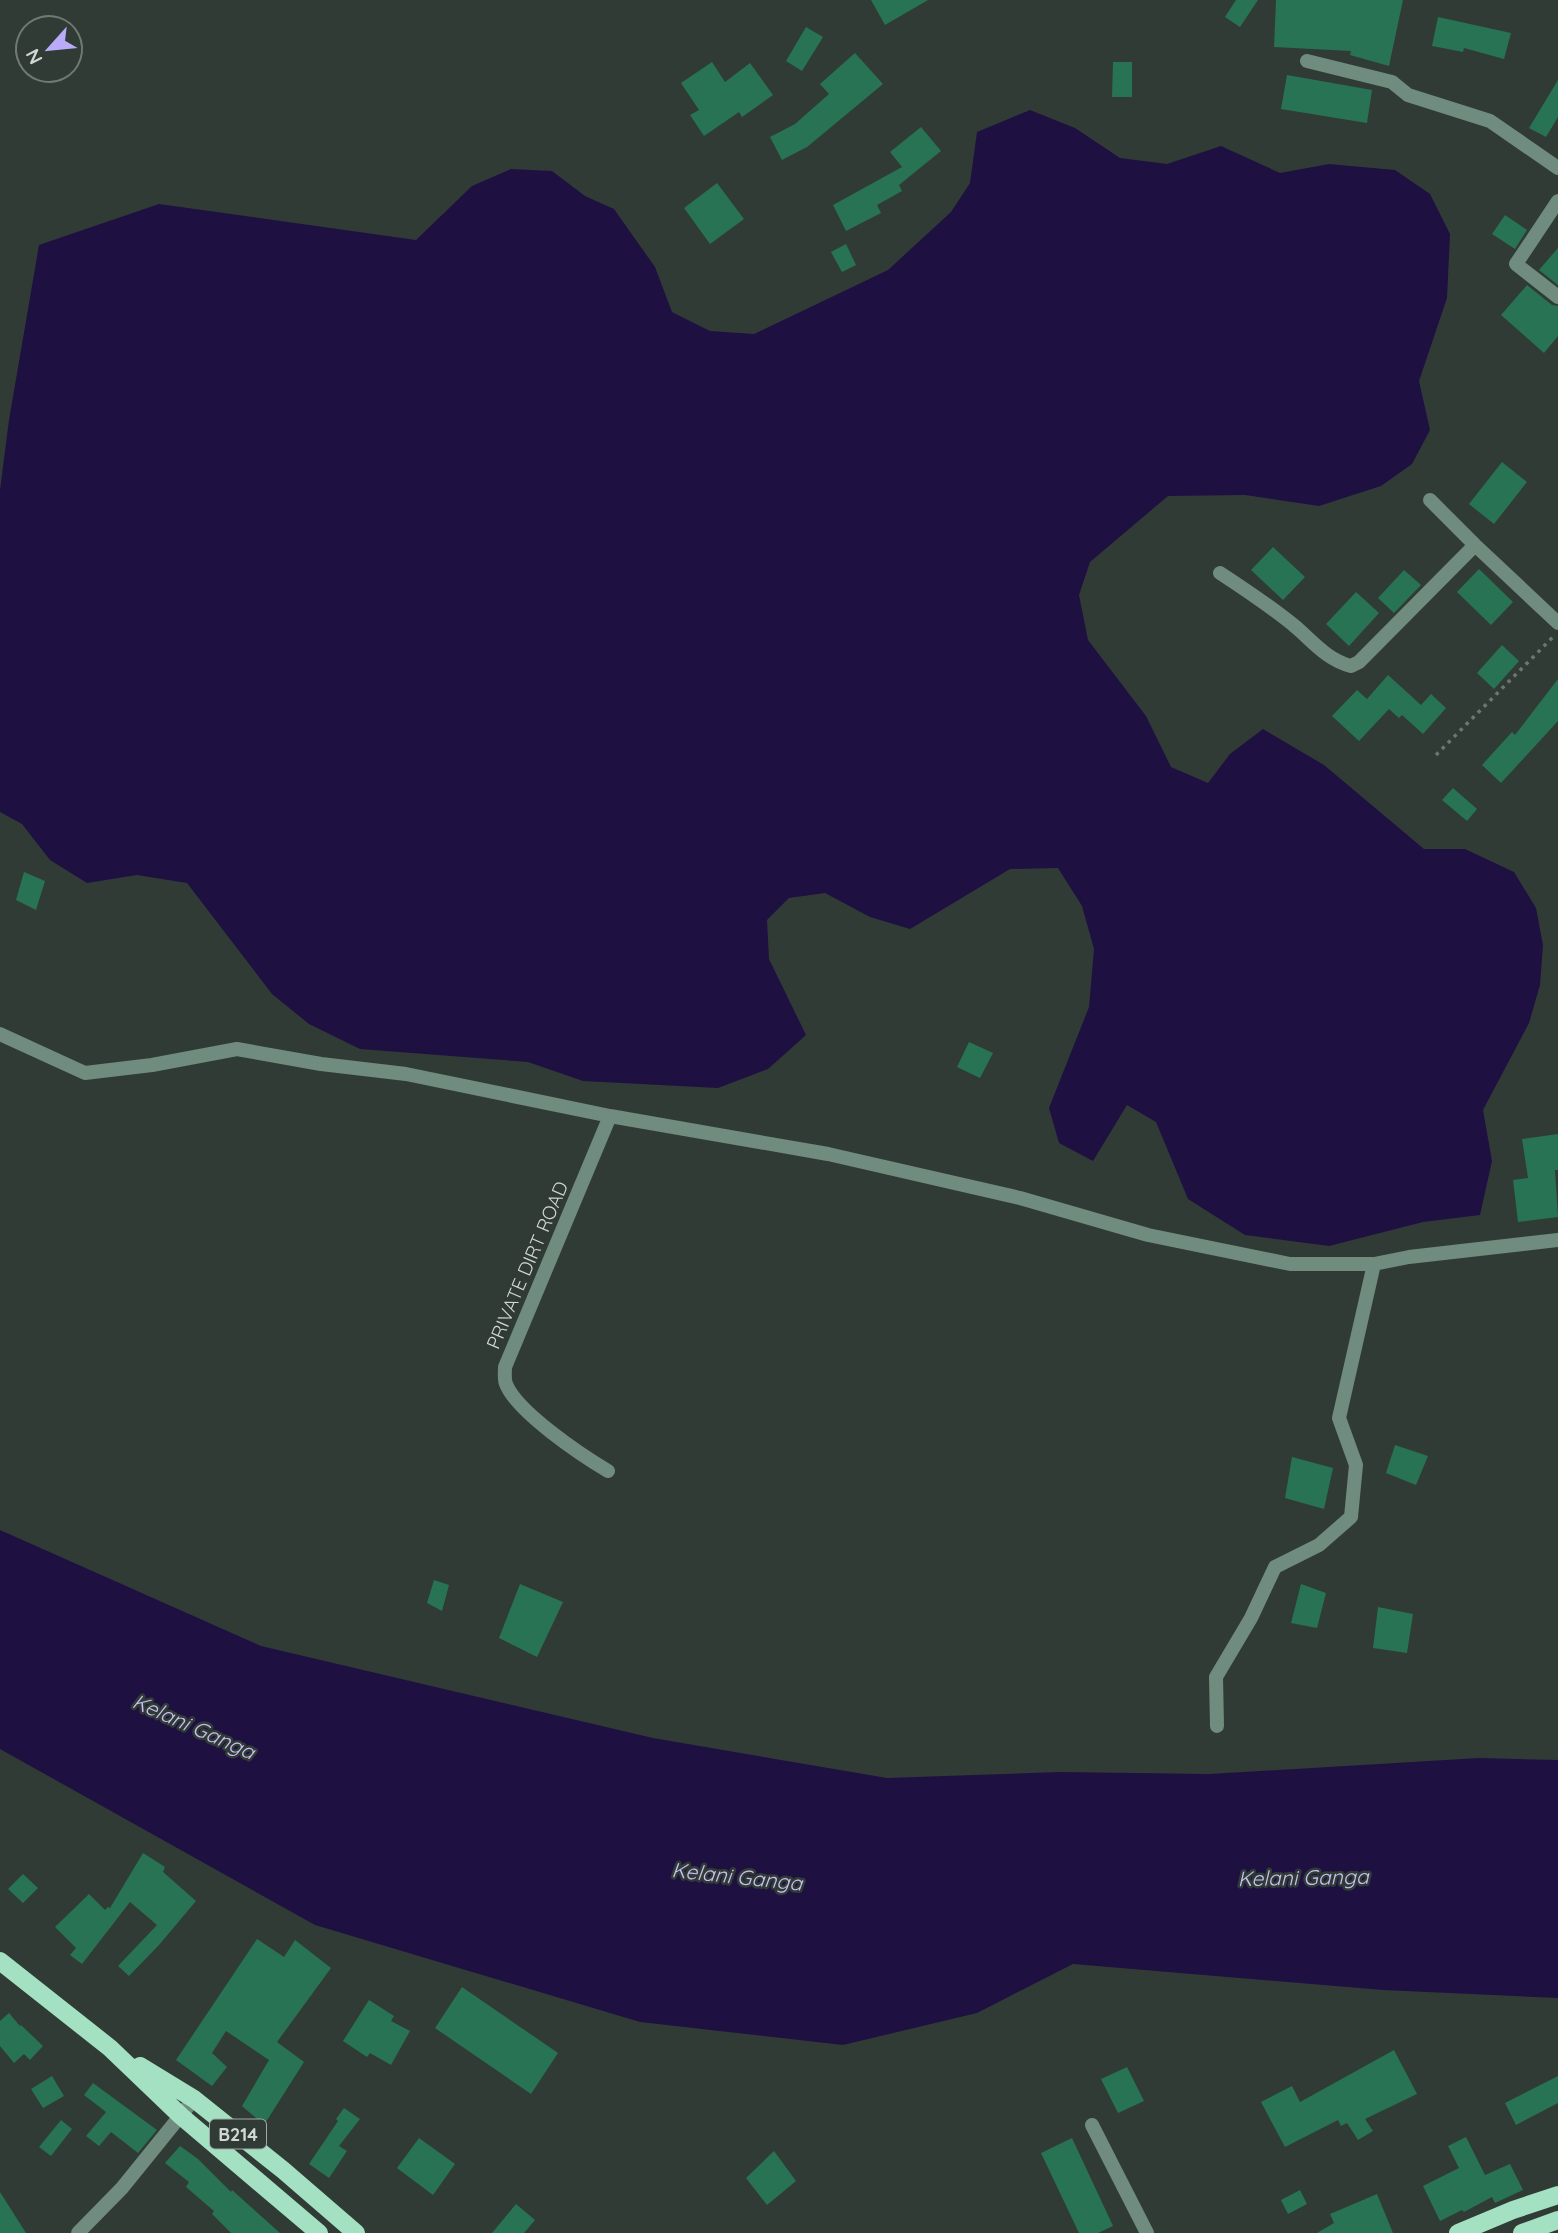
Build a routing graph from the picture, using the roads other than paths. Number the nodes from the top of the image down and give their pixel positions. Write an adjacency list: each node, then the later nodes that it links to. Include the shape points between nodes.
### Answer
1 (1307, 61): 2 (street, via 1392,82 1408,95 1490,121)
2 (1558, 168)
3 (1558, 201): 4 (street, via 1516,264)
4 (1558, 297)
5 (1430, 499): 6 (street)
6 (1475, 545): 7 (street, via 1351,666 1327,656); 8 (street)
7 (1220, 573)
8 (1558, 623)
9 (0, 1034): 10 (street, via 85,1073 237,1049 406,1074)
10 (610, 1116): 12 (street, via 828,1154 1020,1198 1148,1235 1290,1264); 13 (street, PRIVATE DIRT ROAD, via 505,1367 506,1383 518,1402 575,1451)
11 (1558, 1240): 12 (street)
12 (1374, 1264): 14 (street, via 1339,1418 1356,1465 1351,1517 1319,1545 1275,1567 1216,1677)
13 (608, 1471)
14 (1217, 1726)
15 (0, 1961): 16 (main road, B214)
16 (110, 2048): 17 (main road, B214); 18 (main road, B214)
17 (194, 2099): 18 (street); 24 (main road, B214)
18 (181, 2116): 22 (street); 23 (main road, B214)
19 (1092, 2125): 25 (street)
20 (1558, 2195): 26 (main road)
21 (1558, 2220): 27 (main road)
22 (78, 2233)
23 (319, 2233)
24 (356, 2233)
25 (1147, 2233)
26 (1458, 2233)
27 (1522, 2233)

